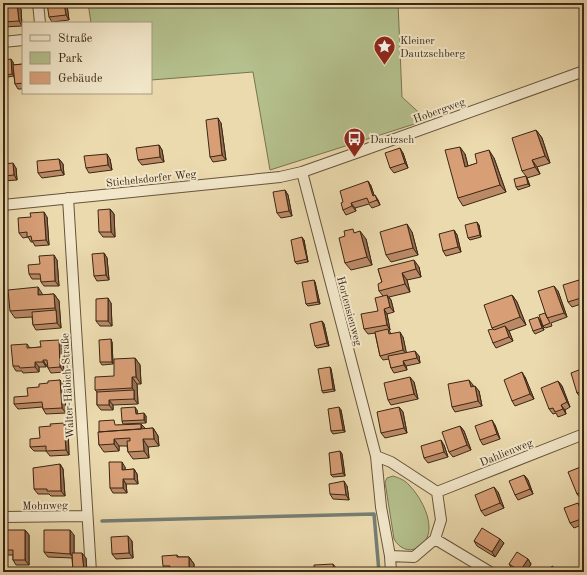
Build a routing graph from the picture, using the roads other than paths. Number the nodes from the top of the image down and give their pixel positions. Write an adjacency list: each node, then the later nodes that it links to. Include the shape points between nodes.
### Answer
1 (38, 3): 2 (street)
2 (40, 22)
3 (22, 40): 4 (street)
4 (3, 42)
5 (584, 71): 6 (street, Hobergweg)
6 (302, 172): 7 (street, Stichelsdorfer Weg, via 280,177); 10 (street, Hortensienweg)
7 (68, 198): 8 (street, Stichelsdorfer Weg); 12 (street, Walter-Häbich-Straße)
8 (3, 205)
9 (584, 434): 11 (street, Dahlienweg)
10 (376, 456): 11 (street, via 391,462); 15 (street, Hortensienweg, via 381,507)
11 (437, 492): 14 (street, via 441,520)
12 (87, 516): 13 (street, Mohnweg); 16 (street, Walter-Häbich-Straße)
13 (3, 517)
14 (435, 539): 15 (street, via 414,557); 18 (street)
15 (390, 556): 17 (street, Hortensienweg)
16 (91, 572)
17 (391, 572)
18 (490, 572)

